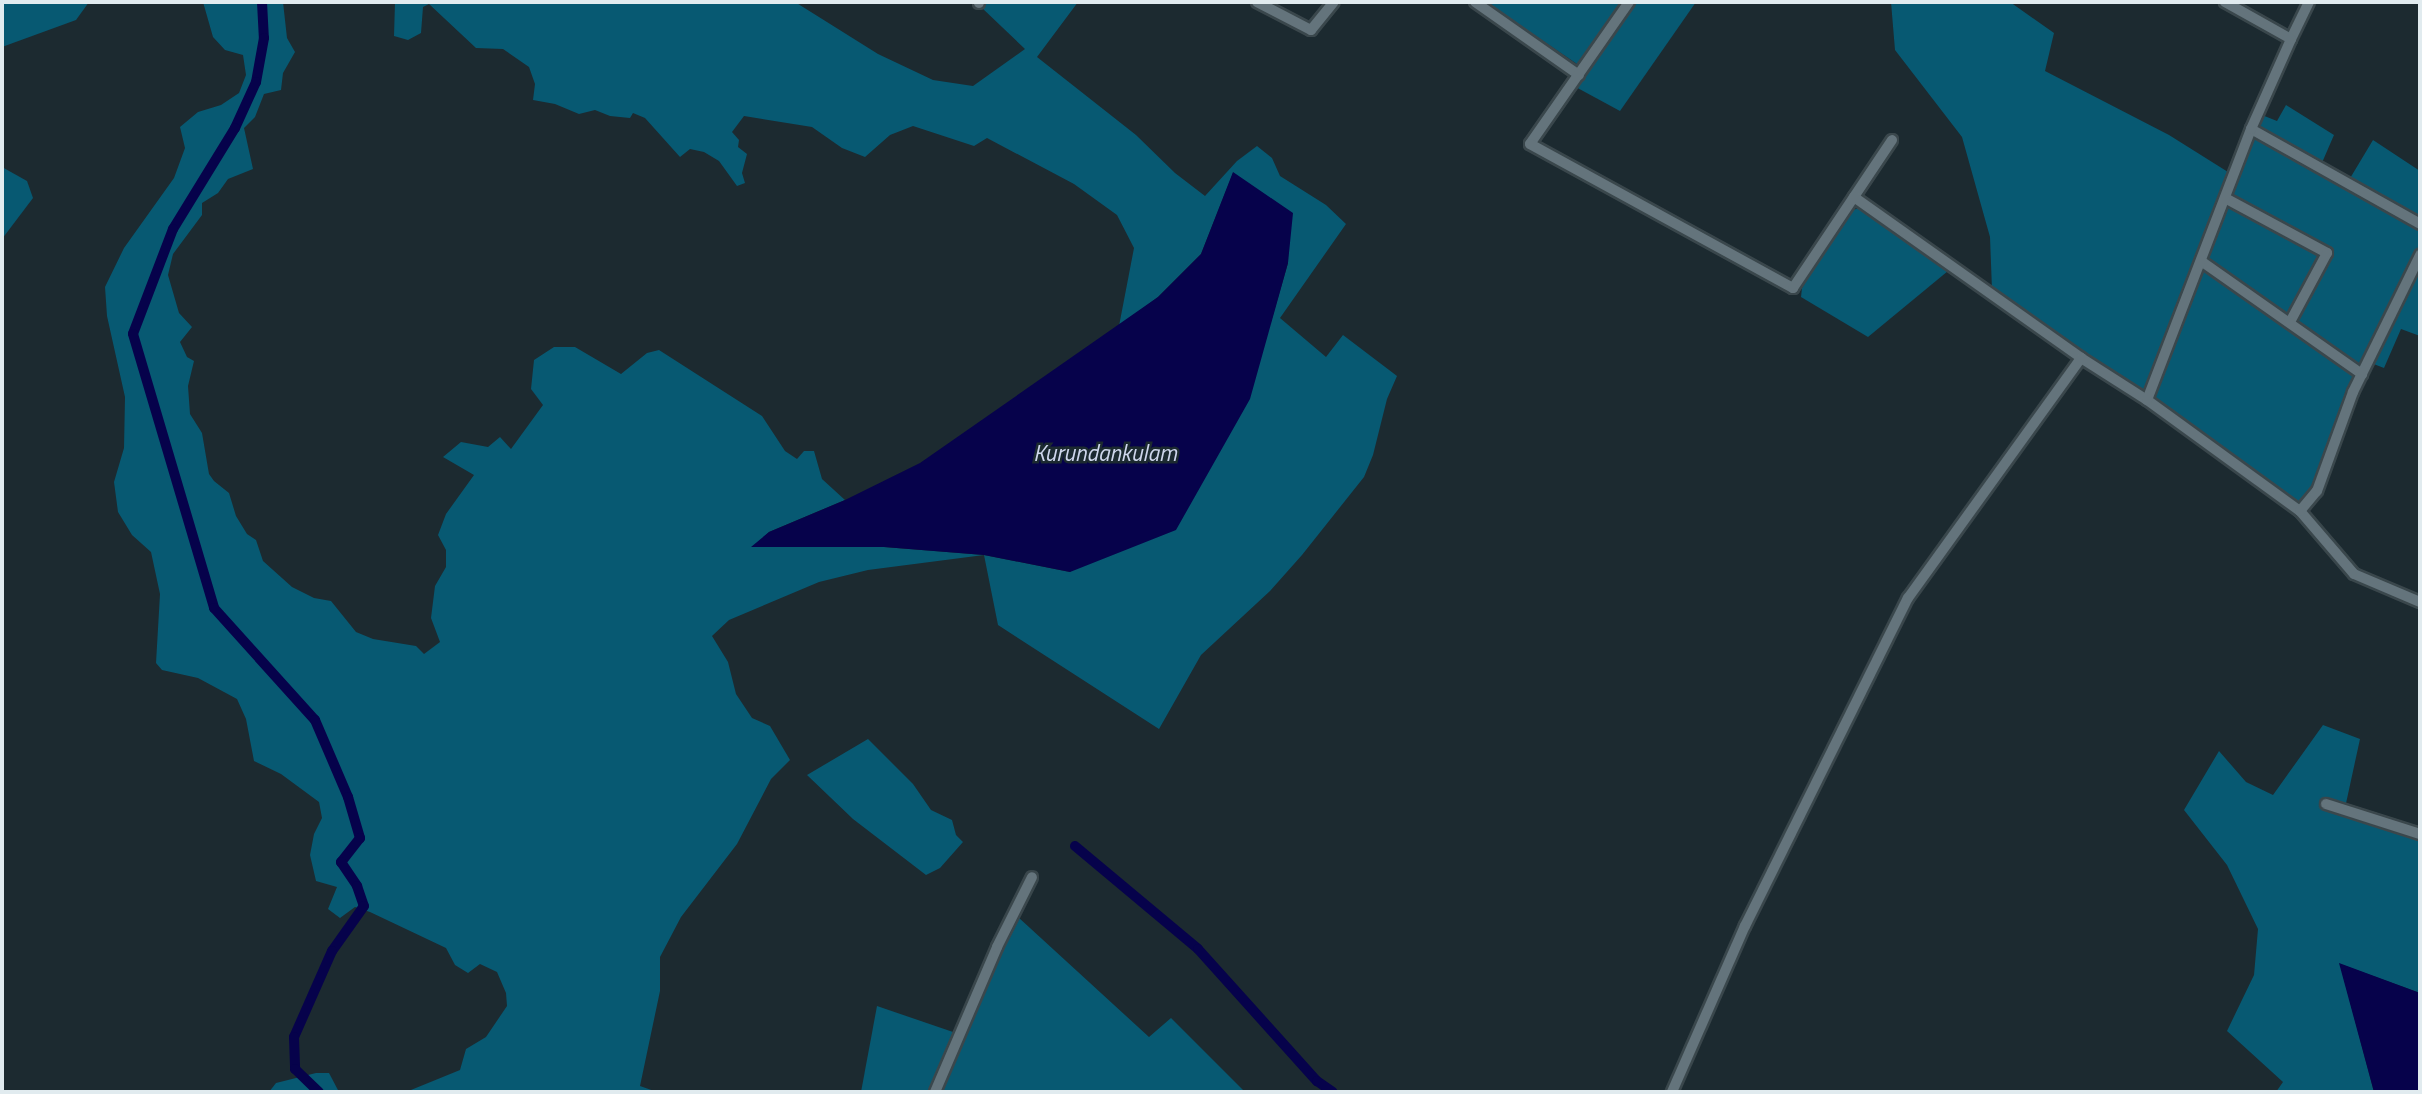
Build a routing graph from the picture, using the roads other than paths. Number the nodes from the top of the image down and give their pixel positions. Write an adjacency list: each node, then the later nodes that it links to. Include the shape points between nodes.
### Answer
1 (1257, 2): 2 (street, via 1311,30)
2 (1334, 2)
3 (1475, 2): 8 (street)
4 (1629, 2): 8 (street)
5 (2225, 2): 7 (street)
6 (2309, 2): 7 (street)
7 (2291, 39): 9 (street)
8 (1579, 75): 11 (street, via 1530,144 1793,288)
9 (2252, 130): 12 (street); 13 (street)
10 (1892, 140): 11 (street)
11 (1854, 197): 17 (street)
12 (2225, 198): 15 (street); 16 (street, via 2328,253)
13 (2420, 224)
14 (2420, 255): 18 (street)
15 (2201, 261): 16 (street); 19 (street)
16 (2290, 323): 18 (street)
17 (2081, 358): 19 (street); 26 (street, via 1908,598 1745,926)
18 (2362, 374): 20 (street, via 2318,491)
19 (2147, 400): 20 (street)
20 (2300, 511): 21 (street, via 2354,574)
21 (2420, 602)
22 (2326, 804): 23 (street)
23 (2420, 834)
24 (1032, 877): 25 (street)
25 (935, 1092)
26 (1672, 1092)

